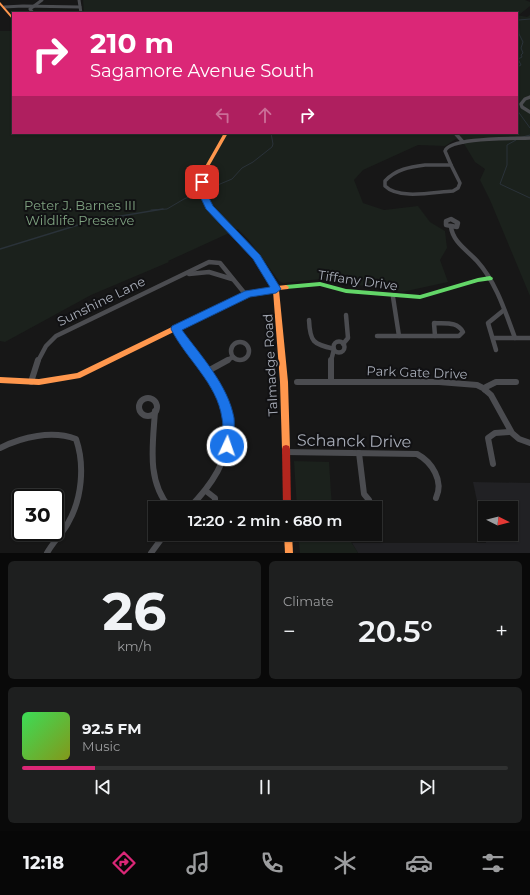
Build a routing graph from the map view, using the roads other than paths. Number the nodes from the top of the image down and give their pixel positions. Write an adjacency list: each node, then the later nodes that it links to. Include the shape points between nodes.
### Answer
1 (42, 0): 4 (street)
2 (79, 0): 5 (street)
3 (2, 5): 4 (street); 8 (street)
4 (34, 6): 5 (street); 6 (street, via 30,9)
5 (80, 7): 7 (street)
6 (32, 12)
7 (81, 12)
8 (12, 18)
9 (530, 97): 10 (street, via 521,104)
10 (530, 112)
11 (225, 134): 20 (street, Talmadge Road, via 208,163 202,188 207,202 256,257)
12 (456, 134): 14 (street)
13 (530, 138): 14 (street)
14 (463, 142): 15 (street, via 450,144 446,148)
15 (451, 165): 15 (street, via 460,184 453,191 403,194 390,191 386,186 385,181 388,177 407,168)
16 (451, 227): 18 (street, via 452,235)
17 (183, 274): 19 (street, Sunshine Lane, via 209,272); 19 (street, Sunshine Lane, via 209,262 215,262 220,263); 39 (street, Sunshine Lane, via 56,336 40,352)
18 (490, 278): 22 (street, Tiffany Drive, via 420,297); 23 (street)
19 (234, 280): 21 (street, Sunshine Lane)
20 (276, 289): 21 (street, Tiffany Drive); 22 (street, Tiffany Drive, via 320,284 346,291); 47 (street, Talmadge Road, via 284,382)
21 (246, 295): 26 (street, Tiffany Drive)
22 (393, 297): 28 (street)
23 (504, 310): 30 (street, via 488,323); 31 (street)
24 (346, 315): 33 (street, via 348,338 343,344 333,344)
25 (310, 320): 33 (street, via 312,340 316,344)
26 (176, 329): 36 (street); 39 (street, Tiffany Drive, via 78,376 65,380)
27 (377, 336): 28 (street)
28 (399, 336): 29 (street)
29 (435, 336): 29 (street, via 459,336 463,332 457,324 434,324)
30 (492, 338): 31 (street); 34 (street)
31 (515, 338): 32 (street)
32 (530, 338)
33 (334, 349): 38 (street, via 330,362)
34 (496, 350)
35 (233, 357): 36 (street)
36 (206, 372): 50 (street, via 226,407 229,432 224,459)
37 (0, 380): 39 (street, Tiffany Drive)
38 (331, 381): 40 (street, Park Gate Drive); 42 (street, Park Gate Drive, via 447,382 474,384)
39 (31, 382)
40 (298, 382)
41 (516, 382): 42 (street, via 496,382)
42 (485, 390): 44 (street, Park Gate Drive, via 497,402)
43 (155, 412): 53 (street, via 153,478 156,491)
44 (509, 432): 45 (street, via 518,439); 49 (street, via 496,432 488,438)
45 (530, 443)
46 (0, 448): 59 (street, via 34,437 67,436 76,439 81,478 74,511)
47 (285, 452): 48 (street, Schanck Drive); 56 (street, Talmadge Road)
48 (359, 453): 51 (street, Schanck Drive, via 412,453 426,458 436,472 439,488); 52 (street, via 364,494)
49 (493, 464)
50 (206, 491): 54 (street); 55 (street)
51 (436, 498)
52 (369, 500)
53 (164, 501)
54 (197, 501)
55 (214, 501)
56 (287, 501)
57 (160, 541): 60 (street)
58 (288, 541): 61 (street)
59 (47, 553)
60 (151, 553)
61 (289, 553)

